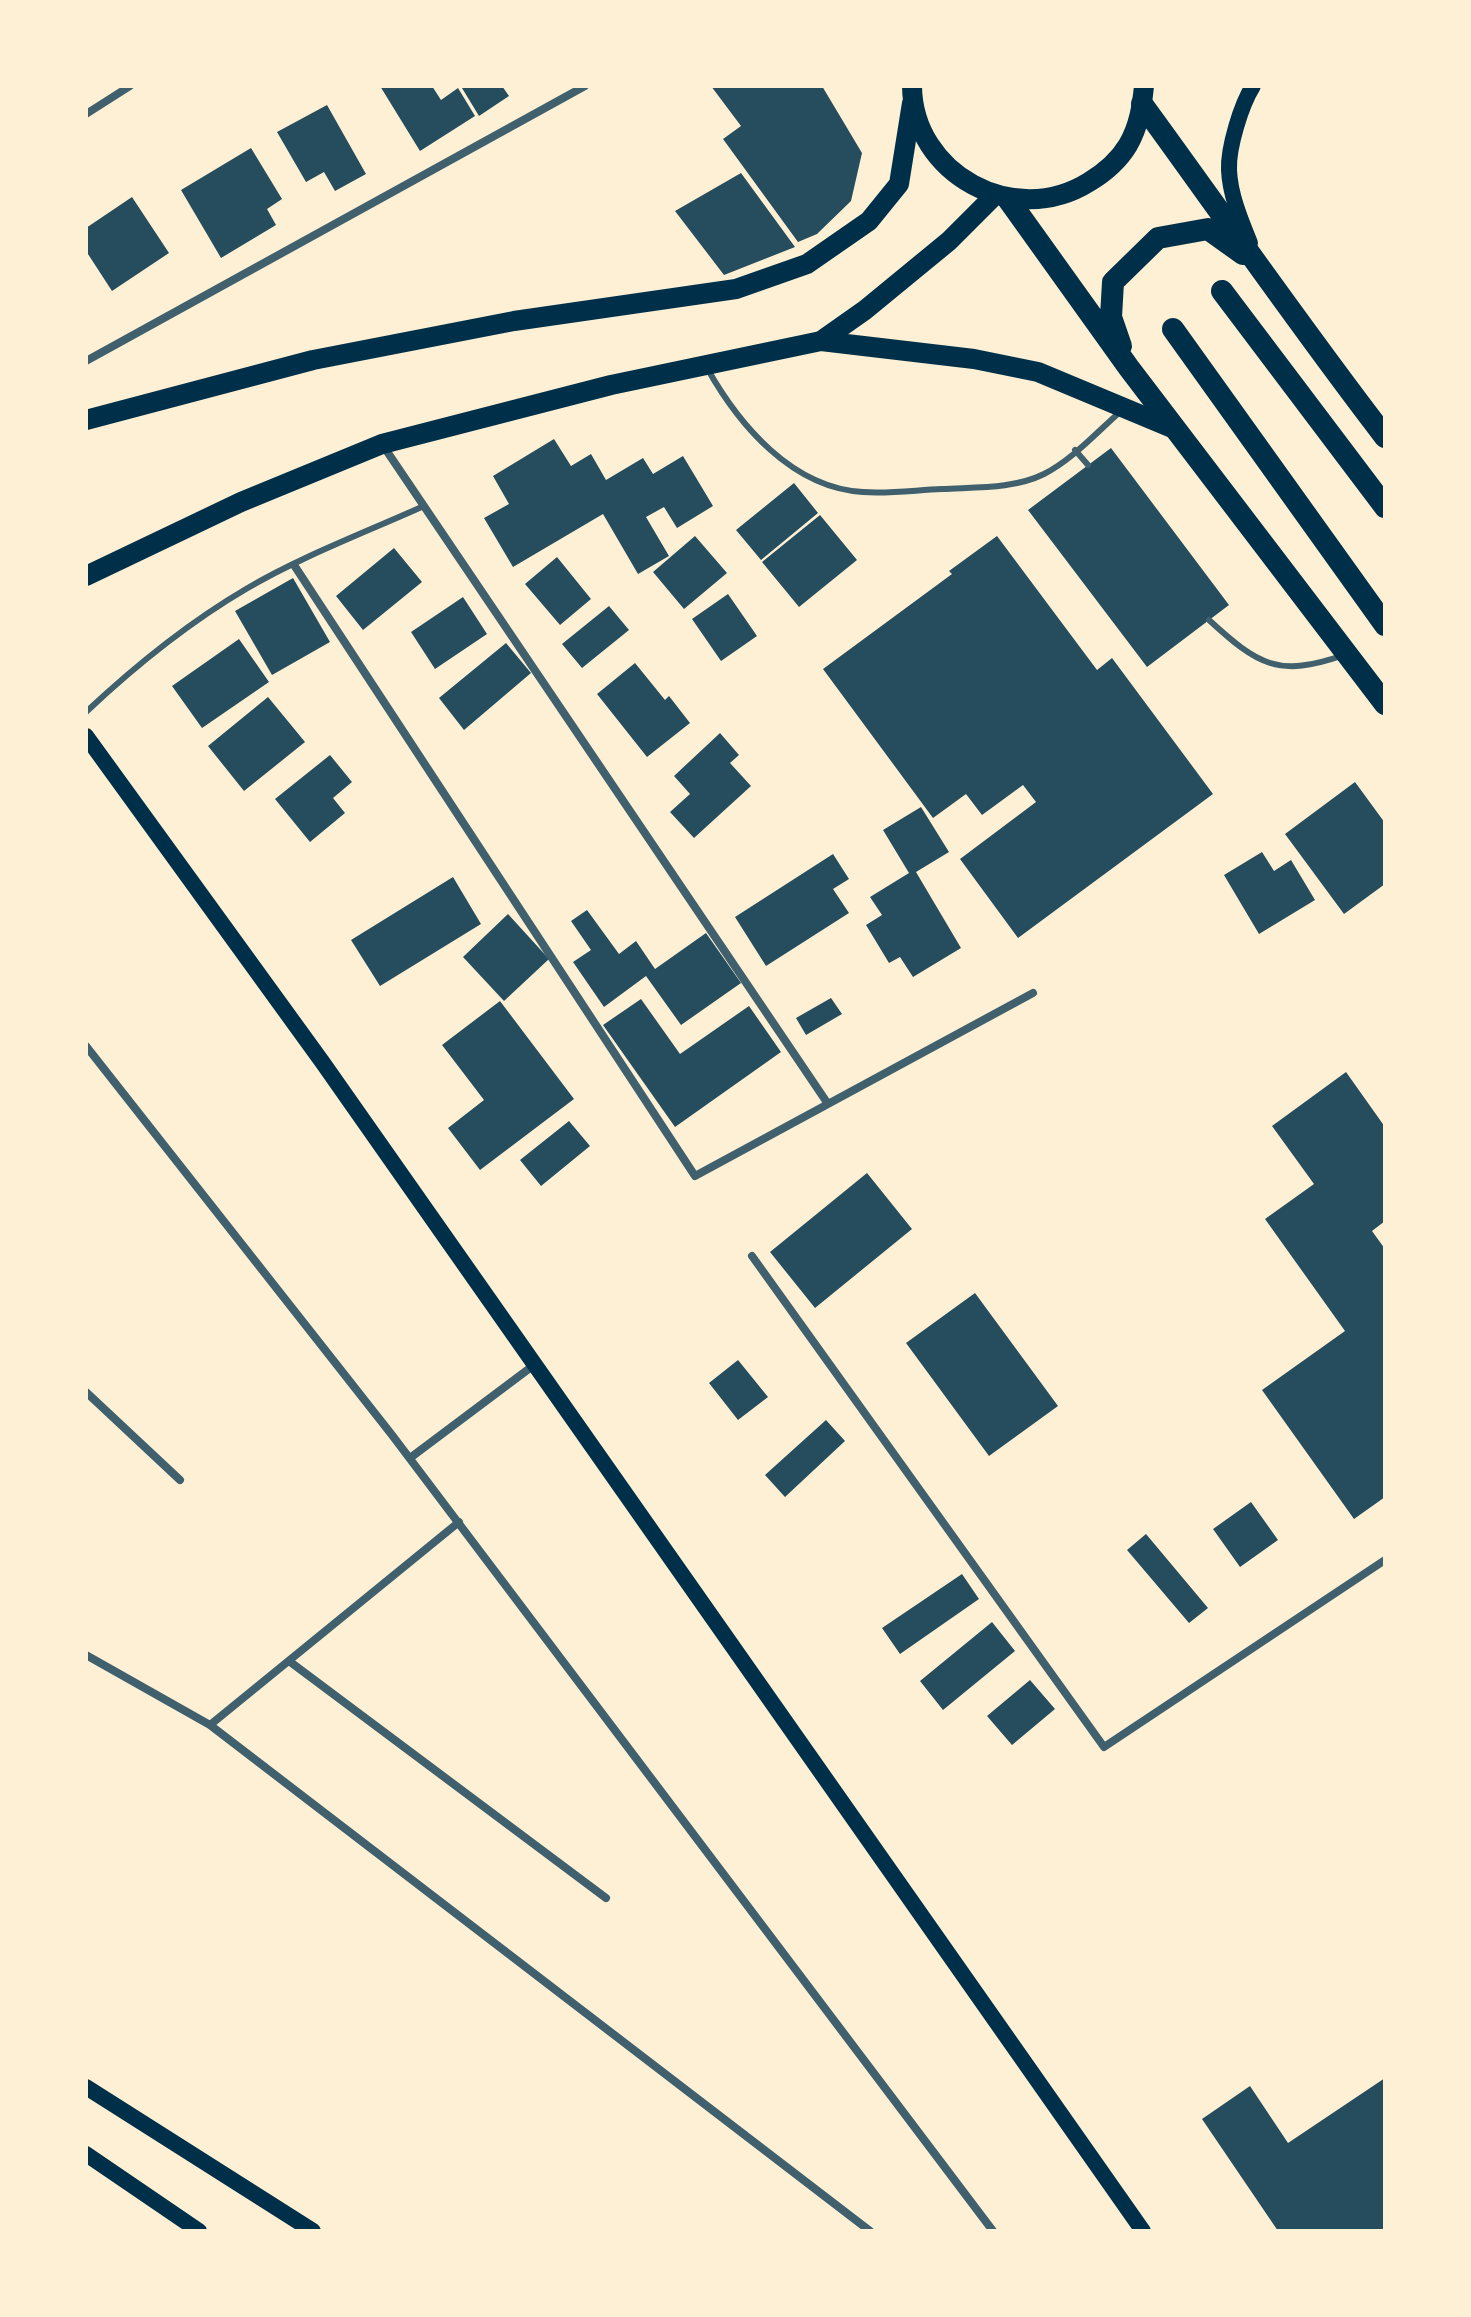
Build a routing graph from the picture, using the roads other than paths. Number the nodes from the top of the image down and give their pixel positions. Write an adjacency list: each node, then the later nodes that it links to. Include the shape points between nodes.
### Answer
1 (130, 86): 6 (street)
2 (585, 86): 12 (street)
3 (1253, 86): 8 (main road, via 1241,104 1229,169 1239,217)
4 (912, 95): 7 (main road, via 924,137 945,166 974,187); 16 (main road, via 899,184 869,221 807,264 736,289 514,321 313,360)
5 (1143, 95): 7 (main road, via 1128,146 1105,172 1076,190 1042,200); 8 (highway)
6 (86, 114)
7 (1001, 197): 11 (main road); 14 (highway)
8 (1260, 267): 14 (highway, via 1208,229 1158,238 1113,282 1111,317); 18 (highway)
9 (1222, 291): 23 (highway)
10 (1173, 329): 27 (highway)
11 (821, 341): 13 (main road); 15 (main road, via 1038,372)
12 (86, 361)
13 (705, 365): 19 (main road); 20 (lane, via 756,436 795,469 833,486 862,492 993,486 1046,473)
14 (1129, 368): 17 (highway)
15 (1124, 409): 17 (main road); 20 (lane)
16 (86, 420)
17 (1177, 430): 28 (highway)
18 (1385, 437)
19 (382, 444): 22 (street); 25 (main road, via 241,502)
20 (1075, 450): 21 (lane)
21 (1088, 465)
22 (424, 506): 24 (lane); 34 (street)
23 (1385, 507)
24 (294, 565): 30 (lane, via 201,617); 34 (street, via 695,1176)
25 (86, 576)
26 (1209, 620): 28 (lane, via 1241,650 1269,663 1317,665)
27 (1385, 625)
28 (1348, 654): 29 (highway)
29 (1385, 704)
30 (86, 712)
31 (86, 736): 36 (main road)
32 (1033, 993): 34 (street)
33 (86, 1046): 38 (street)
34 (828, 1104)
35 (752, 1256): 41 (street, via 1104,1747)
36 (535, 1364): 38 (street); 52 (main road)
37 (86, 1392): 39 (street)
38 (410, 1458): 40 (street)
39 (180, 1480)
40 (459, 1522): 43 (street); 51 (street)
41 (1385, 1560)
42 (86, 1655): 44 (street)
43 (289, 1661): 44 (street); 45 (street)
44 (210, 1725): 50 (street)
45 (606, 1898)
46 (86, 2087): 49 (main road)
47 (86, 2154): 48 (main road)
48 (199, 2231)
49 (313, 2231)
50 (870, 2231)
51 (993, 2231)
52 (1143, 2231)

